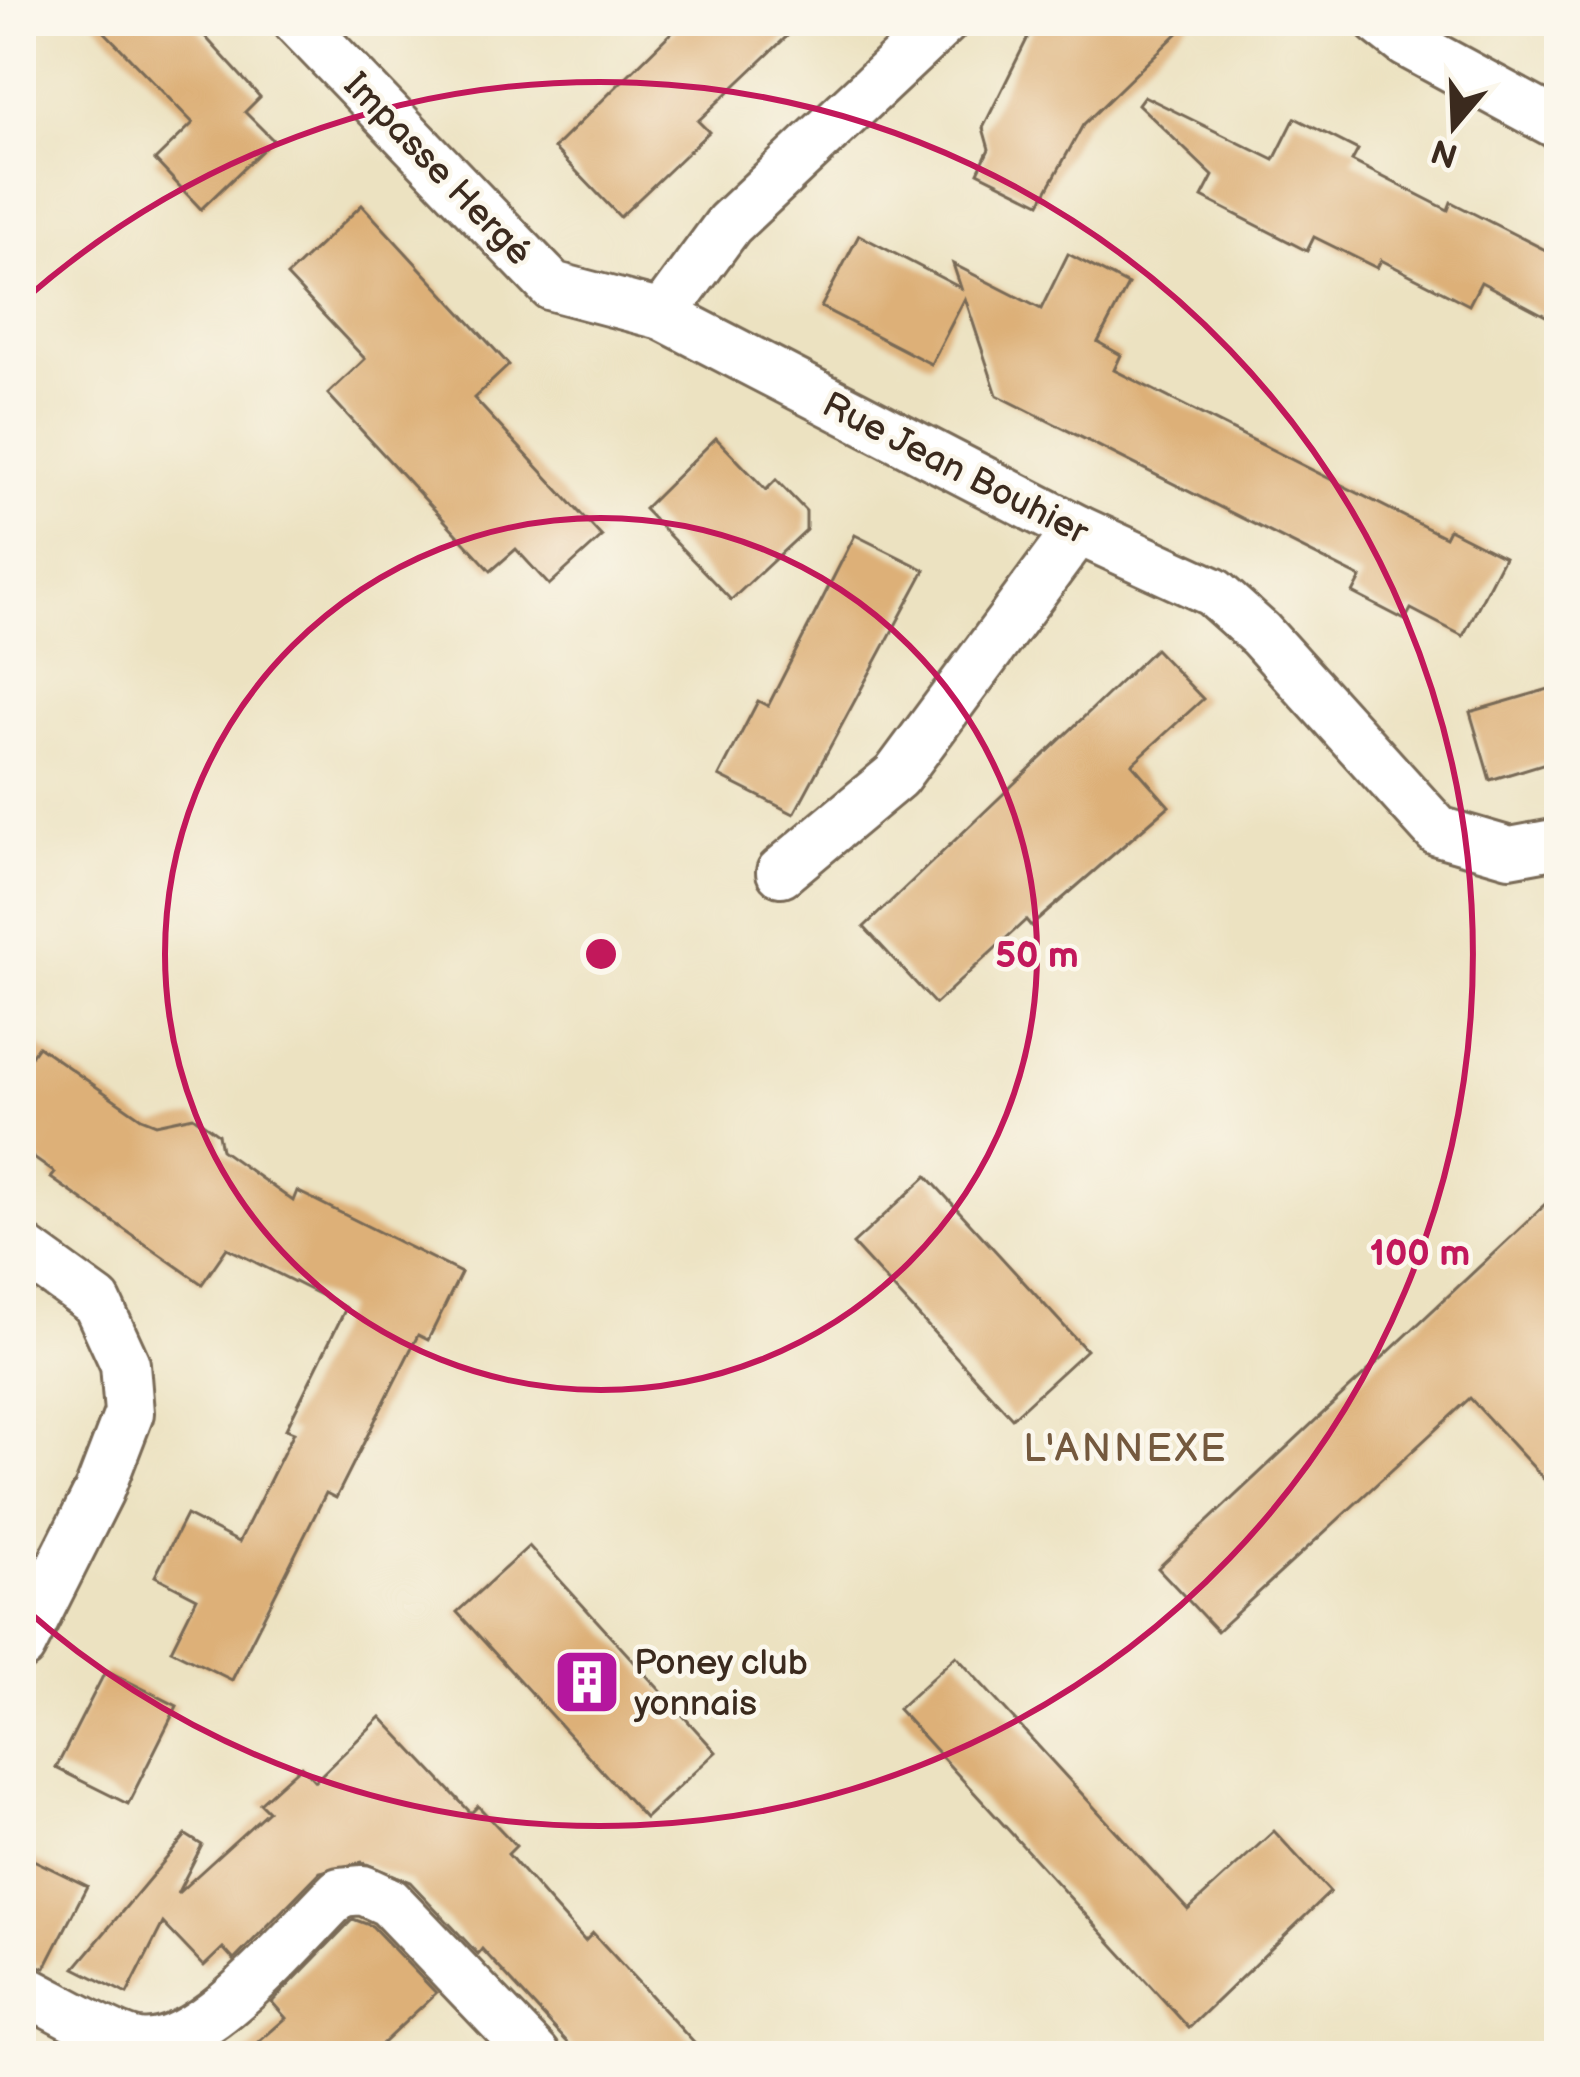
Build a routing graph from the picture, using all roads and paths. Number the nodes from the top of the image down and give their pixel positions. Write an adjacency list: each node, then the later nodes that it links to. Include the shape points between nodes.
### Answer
1 (297, 21): 5 (street, Impasse Hergé, via 552,286)
2 (944, 21): 5 (street, via 730,224)
3 (1379, 21): 4 (street)
4 (1559, 125)
5 (662, 315): 6 (street, Rue Jean Bouhier)
6 (1078, 530): 7 (street, Rue Jean Bouhier, via 1213,592 1438,831 1510,852); 8 (street, via 896,776)
7 (1559, 843)
8 (781, 872)
9 (21, 1248): 10 (street, via 97,1303 125,1364 129,1414)
10 (21, 1646)
11 (21, 1988): 12 (street, via 138,2044 174,2039 204,2024 340,1892 363,1890 389,1902)
12 (536, 2056)

